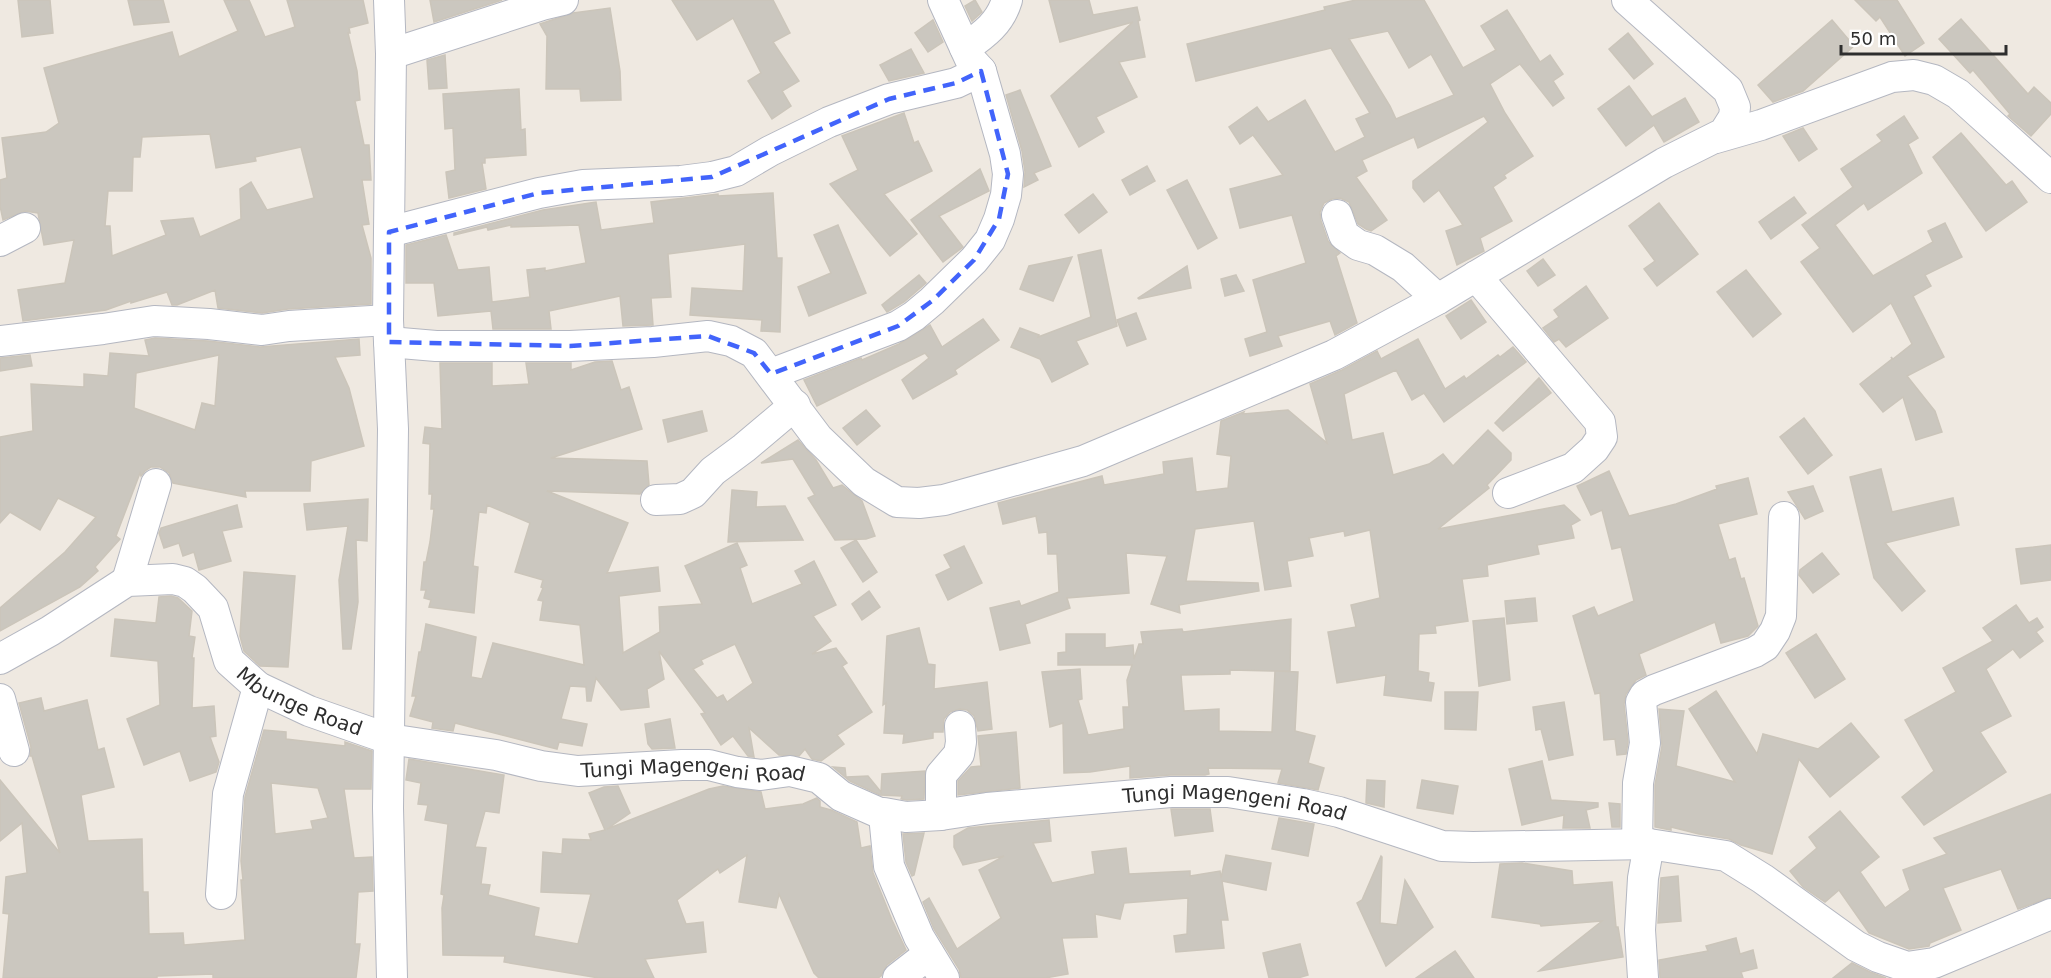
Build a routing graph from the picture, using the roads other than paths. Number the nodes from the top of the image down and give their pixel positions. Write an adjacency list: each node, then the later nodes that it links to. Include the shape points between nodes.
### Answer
1 (389, 0): 6 (street)
2 (563, 0): 6 (street)
3 (943, 0): 7 (street)
4 (1007, 0): 7 (street, via 1003,14 986,33)
5 (1628, 0): 8 (street, via 1728,90 1736,107 1734,117)
6 (391, 54): 11 (street)
7 (973, 59): 11 (street, via 956,83 888,99 830,122 736,171 681,181 583,185 539,192); 16 (street, via 998,128 1008,174 1006,195 990,240 974,260 898,326)
8 (1716, 138): 9 (street, via 1761,126 1892,77 1914,75 1934,80 1958,94); 12 (street, via 1664,163)
9 (2051, 178)
10 (1337, 215): 13 (street, via 1344,235 1403,267)
11 (389, 232): 14 (street)
12 (1476, 276): 13 (street); 19 (street, via 1600,422 1602,437 1573,468)
13 (1438, 299): 17 (street, via 1334,355 1083,461 944,500 897,502 864,482 818,438)
14 (389, 331): 15 (street, via 289,326 262,330 154,321); 16 (street, via 436,346 570,346 708,336 731,341 754,353); 27 (street, via 393,429)
15 (0, 341)
16 (771, 374): 17 (street)
17 (795, 405): 20 (street, via 713,471 693,493 680,499)
18 (156, 484): 22 (street)
19 (1508, 493)
20 (656, 500)
21 (1784, 517): 31 (street, via 1781,616 1765,646 1654,690 1641,702 1645,742 1638,783)
22 (127, 581): 23 (street); 24 (street, Mbunge Road, via 173,579 195,589 213,608 229,661)
23 (0, 659)
24 (258, 687): 27 (street, Mbunge Road, via 309,711); 32 (street, via 228,794)
25 (0, 699): 28 (street)
26 (960, 726): 30 (street, via 959,754 941,775)
27 (389, 739): 29 (street, Tungi Magengeni Road, via 578,771 682,765 709,765 761,775 790,771 819,778 841,796); 36 (street)
28 (14, 751)
29 (884, 815): 30 (street, Tungi Magengeni Road); 34 (street, via 889,866 919,937)
30 (941, 815): 31 (street, Tungi Magengeni Road, via 1171,792 1228,792 1340,812 1442,846)
31 (1643, 844): 35 (street, Tungi Magengeni Road, via 1726,856 1856,946); 38 (street)
32 (221, 894)
33 (2051, 914): 35 (street, Tungi Magengeni Road)
34 (937, 966): 37 (street)
35 (1926, 971)
36 (392, 978)
37 (898, 978)
38 (1643, 978)

